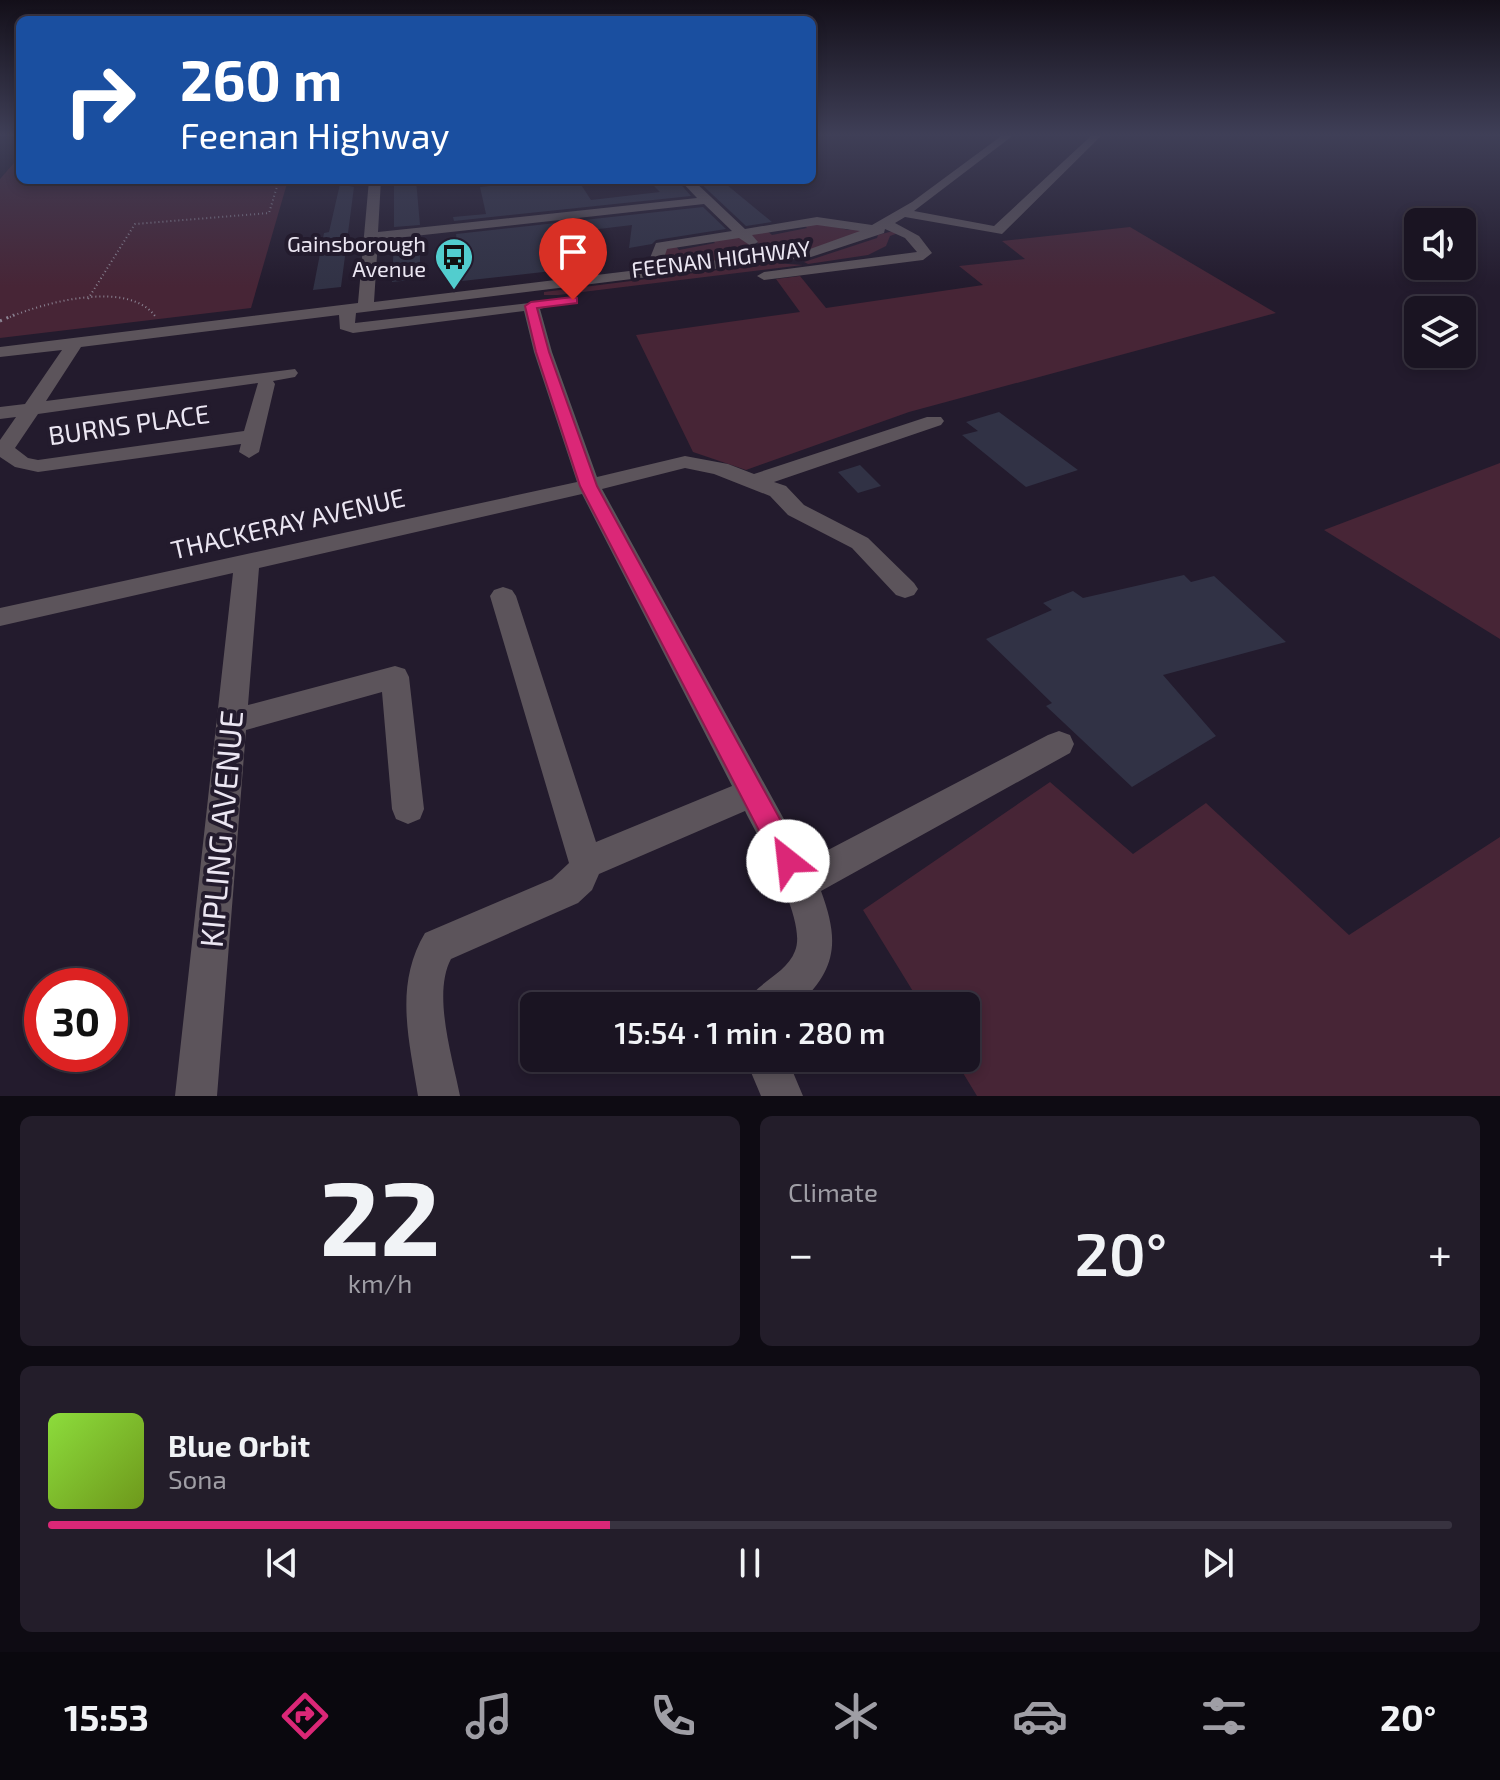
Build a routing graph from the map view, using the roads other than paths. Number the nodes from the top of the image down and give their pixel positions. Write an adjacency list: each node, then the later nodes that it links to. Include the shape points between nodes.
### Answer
1 (375, 185): 9 (street)
2 (692, 185): 5 (street)
3 (941, 185): 6 (street, FEENAN HIGHWAY)
4 (1045, 185): 6 (street, via 997,231)
5 (708, 200): 8 (street); 9 (street)
6 (904, 213): 7 (street, FEENAN HIGHWAY)
7 (883, 227): 8 (street, via 819,221); 10 (street, FEENAN HIGHWAY, via 829,248); 12 (street, FEENAN HIGHWAY, via 907,233 925,253)
8 (742, 233): 10 (street); 11 (street, via 659,247 657,260)
9 (371, 237): 13 (street)
10 (770, 259): 11 (street, FEENAN HIGHWAY)
11 (664, 273): 13 (street, FEENAN HIGHWAY)
12 (745, 279)
13 (366, 308): 14 (street, FEENAN HIGHWAY)
14 (348, 310): 15 (street, FEENAN HIGHWAY); 24 (street, via 347,327 353,328 544,304 543,352)
15 (76, 342): 16 (street, FEENAN HIGHWAY); 19 (street, BURNS PLACE)
16 (0, 352)
17 (289, 373): 19 (street)
18 (266, 384): 22 (street, BURNS PLACE, via 251,444 64,465)
19 (32, 408): 20 (street); 22 (street, BURNS PLACE, via 5,448)
20 (0, 413)
21 (934, 421): 23 (street)
22 (7, 461)
23 (752, 482): 24 (street, THACKERAY AVENUE, via 685,462); 26 (street, THACKERAY AVENUE, via 778,491 796,510 860,543)
24 (589, 486): 25 (street, THACKERAY AVENUE); 31 (street)
25 (247, 562): 28 (street, THACKERAY AVENUE); 29 (street, KIPLING AVENUE)
26 (905, 589)
27 (503, 596): 33 (street)
28 (0, 617)
29 (232, 722): 32 (street, via 395,677); 37 (street, KIPLING AVENUE)
30 (1059, 744): 34 (street)
31 (752, 793): 33 (street); 34 (street)
32 (408, 809)
33 (586, 863): 38 (street, via 580,878 565,891 438,946 429,957 424,994)
34 (800, 883): 35 (street, via 817,929 812,963)
35 (785, 992)
36 (772, 1072): 39 (street)
37 (196, 1096)
38 (439, 1096)
39 (782, 1096)

